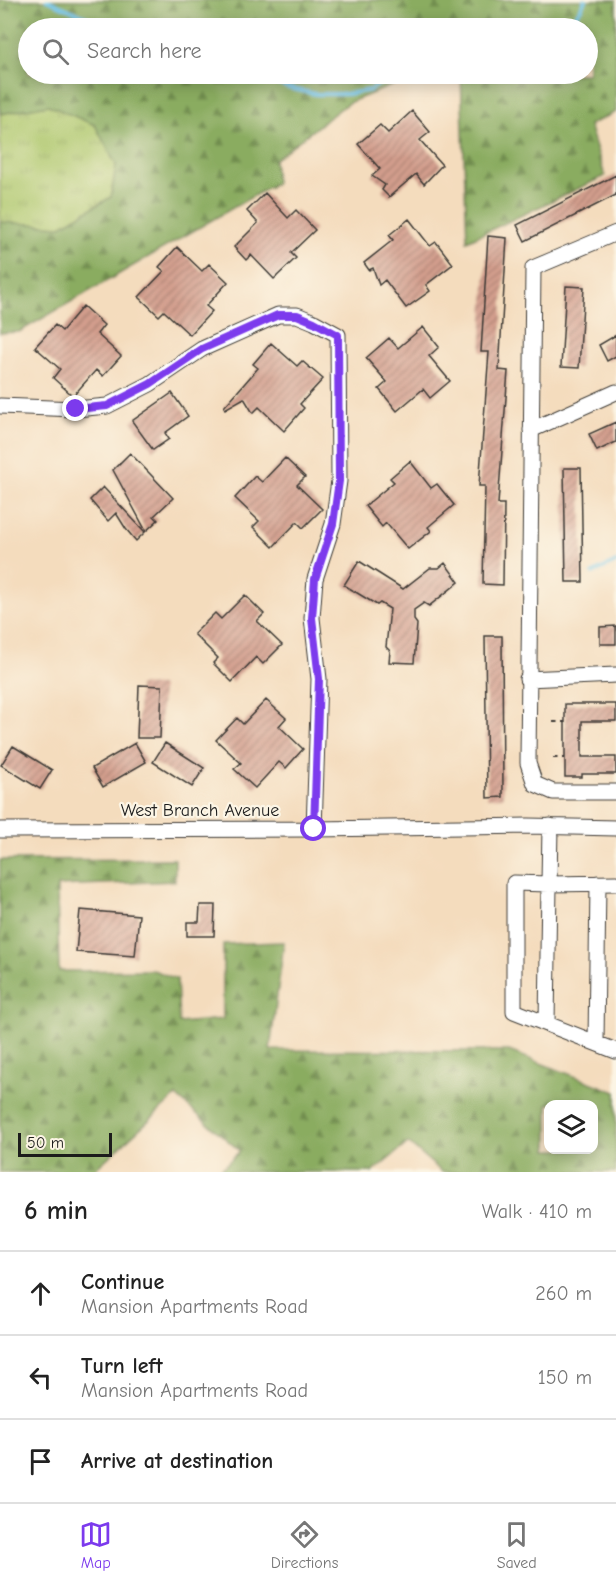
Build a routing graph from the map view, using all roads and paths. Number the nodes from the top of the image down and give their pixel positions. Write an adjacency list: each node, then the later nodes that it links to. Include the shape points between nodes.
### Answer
1 (616, 233): 4 (street, via 533,268)
2 (616, 392): 4 (street)
3 (0, 406): 14 (street, via 107,406 150,384 202,349 278,315 297,315 338,335 339,481 333,524 315,579 312,618 319,679)
4 (531, 430): 6 (street)
5 (616, 675): 6 (street)
6 (527, 679): 11 (street, via 528,763 535,784 553,792)
7 (553, 722): 8 (path)
8 (565, 722)
9 (553, 758): 10 (path)
10 (565, 758)
11 (616, 792)
12 (550, 826): 13 (street, West Branch Avenue); 14 (street, West Branch Avenue); 18 (street)
13 (616, 828)
14 (314, 829): 15 (street, West Branch Avenue)
15 (0, 830)
16 (598, 883): 17 (street); 18 (street); 20 (street)
17 (616, 883)
18 (549, 884): 19 (street); 19 (street, via 514,883 514,1011)
19 (547, 1024): 20 (street)
20 (596, 1043): 21 (street)
21 (616, 1051)

